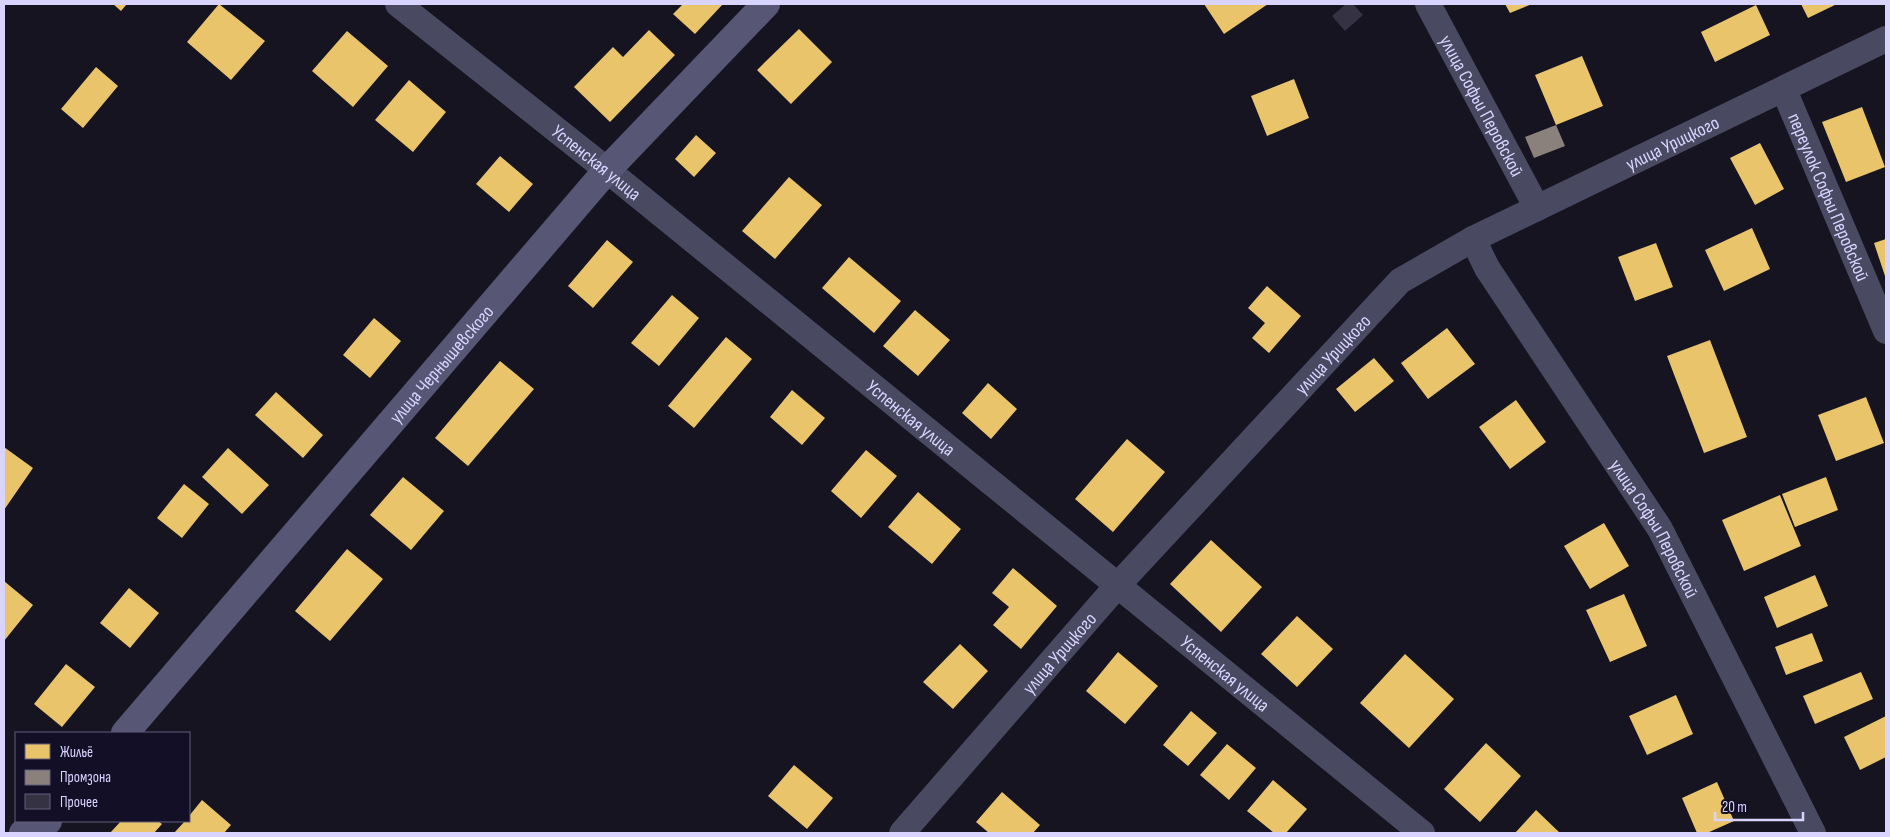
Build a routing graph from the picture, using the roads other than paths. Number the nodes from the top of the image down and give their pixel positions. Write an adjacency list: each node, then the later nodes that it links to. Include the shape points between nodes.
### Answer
1 (398, 4): 6 (street, Успенская улица)
2 (766, 4): 6 (street, улица Чернышевского)
3 (1428, 4): 7 (street, улица Софьи Перовской)
4 (1886, 39): 5 (street, улица Урицкого)
5 (1784, 90): 7 (street, улица Урицкого); 9 (street, переулок Софьи Перовской)
6 (607, 170): 10 (street, Успенская улица); 11 (street, улица Чернышевского)
7 (1537, 208): 8 (street, улица Урицкого)
8 (1473, 239): 10 (street, улица Урицкого, via 1400,281); 16 (street, улица Софьи Перовской, via 1487,268 1660,529)
9 (1886, 331)
10 (1117, 586): 14 (street, улица Урицкого); 15 (street, Успенская улица)
11 (126, 732)
12 (46, 822): 13 (street)
13 (23, 833)
14 (902, 833)
15 (1422, 833)
16 (1813, 833)

